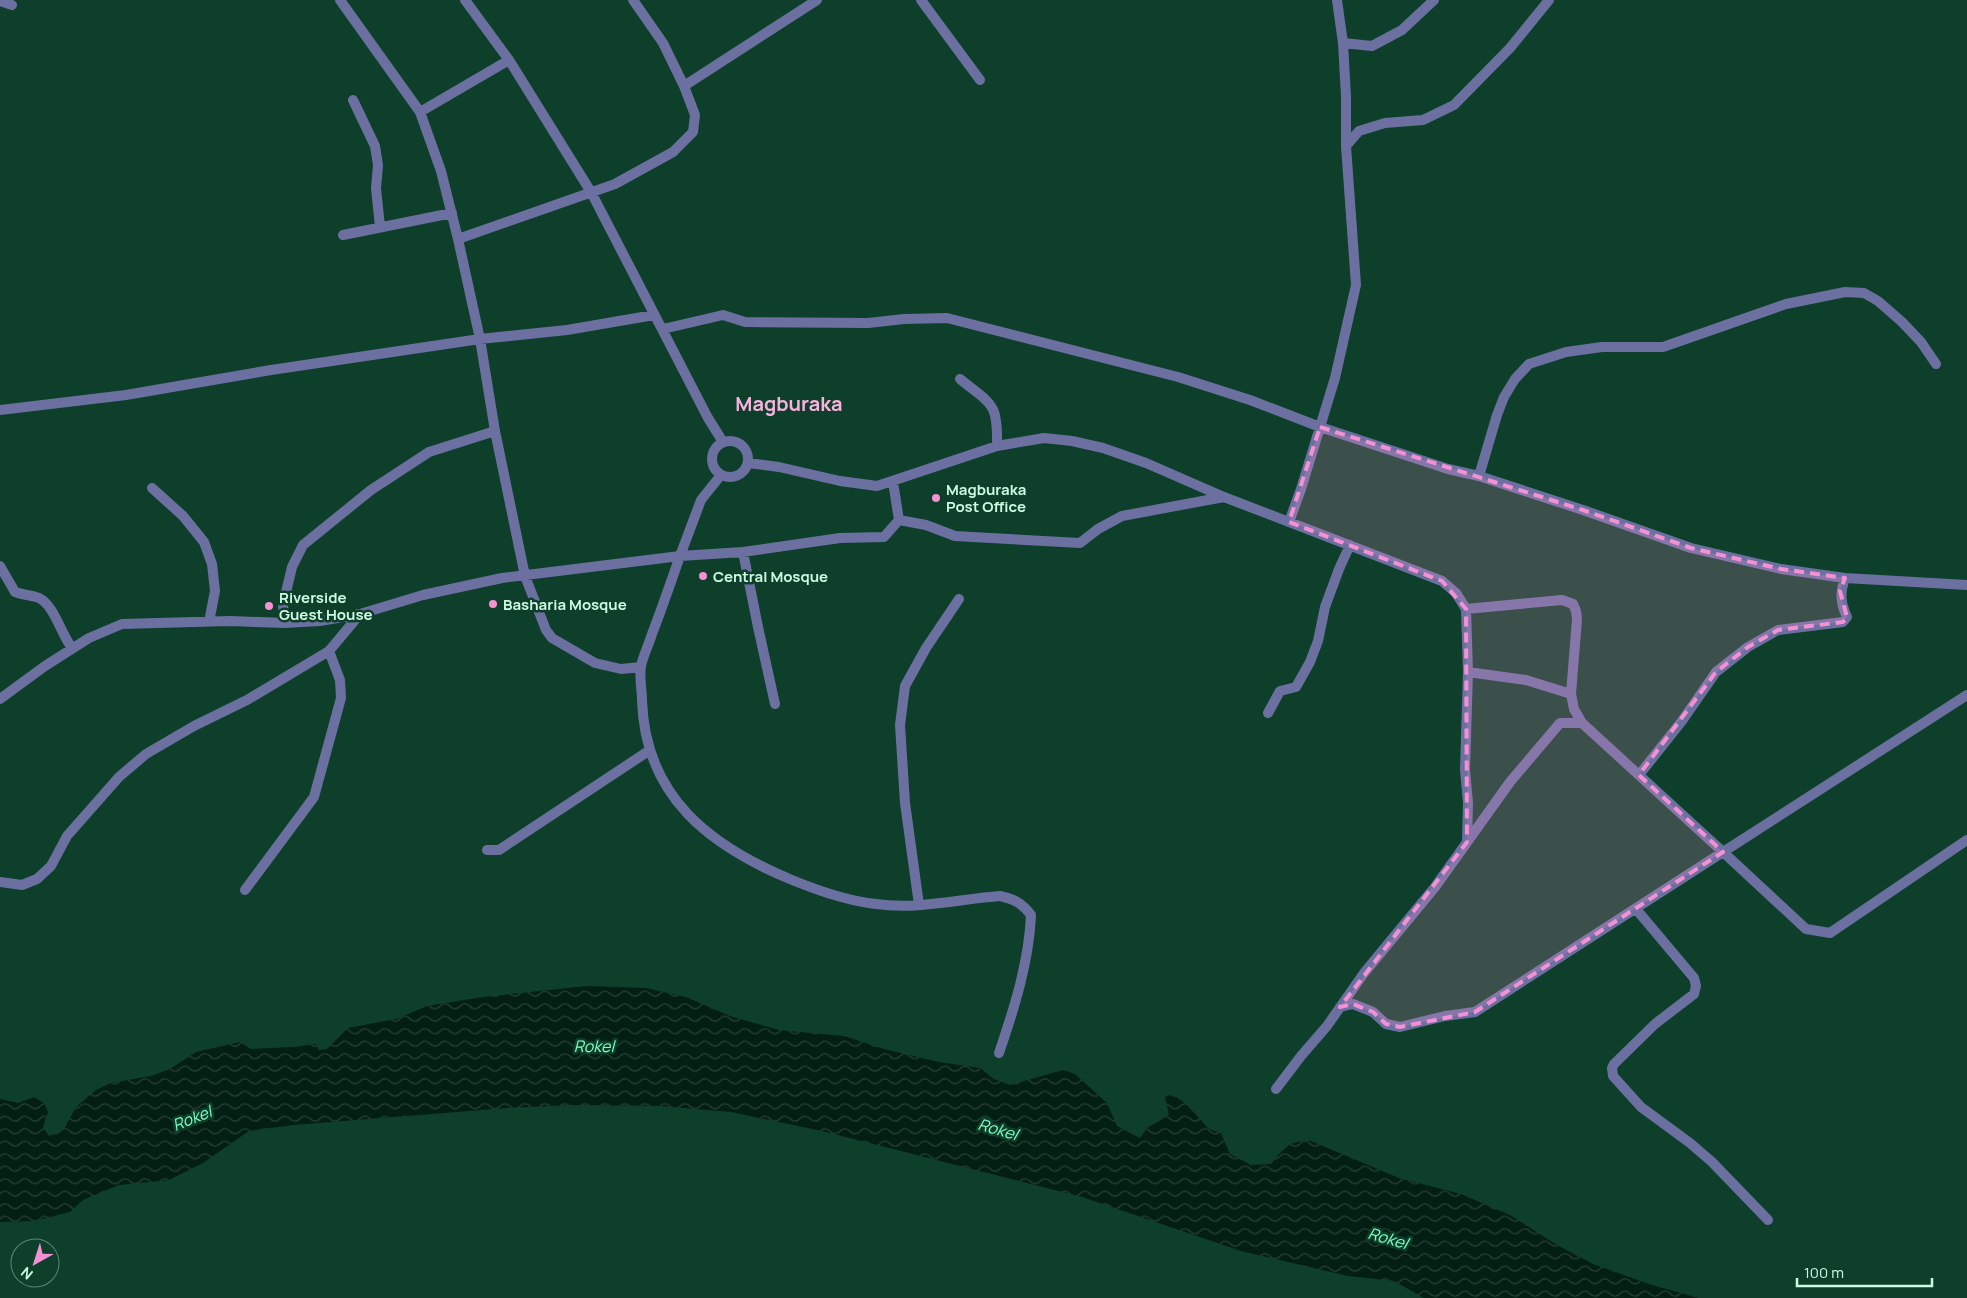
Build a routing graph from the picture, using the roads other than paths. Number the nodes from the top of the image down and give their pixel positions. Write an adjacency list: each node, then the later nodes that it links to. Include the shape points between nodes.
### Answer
1 (340, 0): 16 (street)
2 (465, 0): 12 (street)
3 (633, 0): 14 (street, via 662,43)
4 (817, 0): 14 (street)
5 (921, 0): 13 (street)
6 (1337, 0): 11 (street)
7 (1434, 0): 11 (street, via 1402,30 1372,46)
8 (1549, 0): 17 (street, via 1510,48 1454,105 1423,120 1385,123 1359,131)
9 (0, 1): 10 (street)
10 (12, 6)
11 (1343, 43): 17 (street)
12 (509, 60): 16 (street); 18 (street)
13 (980, 80)
14 (684, 86): 18 (street, via 695,115 693,132 673,152 615,184)
15 (353, 100): 20 (street, via 375,146)
16 (420, 112): 19 (street)
17 (1346, 146): 29 (street, via 1356,285)
18 (592, 192): 22 (street); 23 (street)
19 (452, 213): 20 (street); 22 (street)
20 (380, 228): 21 (street)
21 (343, 235)
22 (458, 239): 25 (street)
23 (654, 315): 24 (street); 25 (street, via 567,330)
24 (663, 329): 29 (street, via 723,315 745,322 868,323 947,318 1178,377); 31 (street, via 708,418)
25 (480, 339): 28 (street, via 271,370 126,396); 30 (street)
26 (1936, 364): 35 (street, via 1914,335 1878,301 1864,293 1845,292 1786,304 1662,346 1602,347 1566,352 1529,364 1515,378 1497,415)
27 (960, 379): 32 (street, via 992,405 996,415)
28 (0, 410)
29 (1320, 427): 35 (street); 40 (street)
30 (495, 431): 45 (street); 52 (street, via 429,452 371,490 303,545 292,567 283,605)
31 (724, 442): 33 (street, via 740,444 746,451); 34 (street, via 715,448 711,459)
32 (997, 446): 36 (street); 38 (street, via 1044,438 1072,441 1146,463)
33 (748, 463): 34 (street, via 738,476); 36 (street, via 877,486)
34 (721, 475): 43 (street, via 701,500)
35 (1479, 476): 46 (street, via 1691,548 1781,569)
36 (893, 482): 39 (street)
37 (152, 488): 51 (street, via 183,516 204,542 212,564 215,591)
38 (1224, 497): 39 (street, via 1122,516 1080,543 955,536 926,525); 40 (street)
39 (899, 520): 42 (street, via 884,537 840,538)
40 (1290, 522): 41 (street)
41 (1350, 545): 49 (street, via 1442,581 1456,593); 61 (street, via 1325,607 1310,662 1296,687 1280,692)
42 (743, 552): 43 (street); 60 (street)
43 (680, 556): 45 (street); 55 (street)
44 (0, 566): 53 (street, via 15,592 40,598 47,604)
45 (525, 576): 50 (street, via 422,595); 55 (street, via 552,638 595,663 621,668)
46 (1845, 578): 47 (street); 64 (street, via 1840,591 1847,617 1843,622 1778,630 1748,648 1716,672)
47 (1967, 585)
48 (959, 599): 73 (street, via 905,686 900,725 905,802)
49 (1466, 609): 56 (street); 57 (street, via 1562,600 1573,604 1577,619)
50 (360, 614): 52 (street); 54 (street)
51 (209, 622): 52 (street); 53 (street, via 122,624)
52 (285, 623)
53 (72, 648): 59 (street)
54 (329, 651): 65 (street, via 340,680 341,698); 71 (street, via 146,754 119,777 67,836 51,866 37,879 22,885)
55 (641, 667): 63 (street, via 643,716)
56 (1468, 672): 57 (street, via 1526,680); 68 (street)
57 (1571, 694): 62 (street, via 1574,709)
58 (1967, 695): 70 (street)
59 (0, 699)
60 (775, 704)
61 (1268, 713)
62 (1582, 723): 64 (street); 68 (street, via 1560,723 1510,782)
63 (650, 750): 69 (street, via 499,850); 73 (street, via 668,789 698,826 748,860 846,899 898,907)
64 (1639, 775): 70 (street)
65 (314, 797): 66 (street); 72 (street)
66 (303, 821)
67 (1967, 840): 70 (street, via 1830,933 1806,929)
68 (1467, 842): 75 (street)
69 (487, 850)
70 (1722, 852): 74 (street)
71 (0, 882)
72 (245, 890)
73 (919, 905): 76 (street, via 1000,896 1015,900 1031,915 1013,1014)
74 (1636, 909): 75 (street, via 1475,1012 1400,1027 1386,1024 1374,1012 1353,1004); 78 (street, via 1694,978 1696,986 1694,994 1655,1024 1614,1064 1613,1076 1641,1107 1712,1162)
75 (1340, 1008): 77 (street)
76 (999, 1053)
77 (1276, 1089)
78 (1768, 1220)

